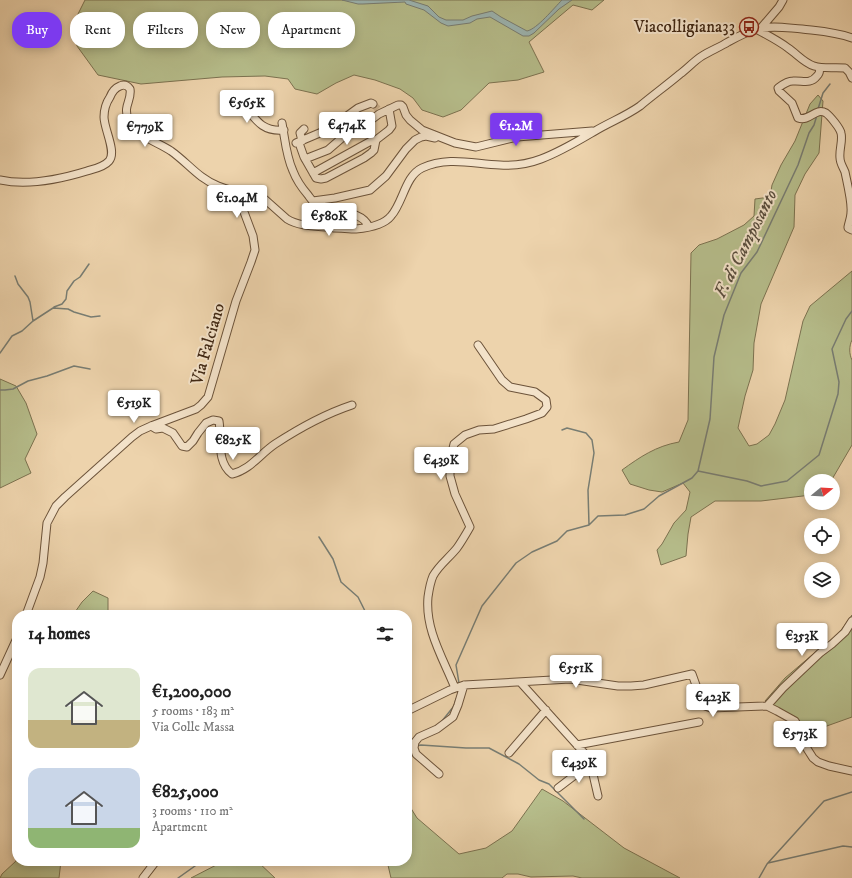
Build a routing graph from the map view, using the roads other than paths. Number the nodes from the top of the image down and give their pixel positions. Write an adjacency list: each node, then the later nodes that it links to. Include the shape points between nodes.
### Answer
1 (783, 0): 2 (street, via 780,7)
2 (758, 29): 3 (street, via 790,28); 4 (street, via 804,61); 12 (street, via 703,55 639,106)
3 (852, 38)
4 (819, 68): 5 (street, via 845,68); 24 (street, via 819,75 814,79 804,82 791,81 778,88 792,103 798,118 806,119 816,112 822,112 839,129 841,163 852,206 848,228)
5 (852, 78)
6 (244, 104): 11 (street, via 257,122 266,128)
7 (373, 104): 15 (street, via 358,108 329,129)
8 (389, 109): 13 (street, via 401,105 408,118 418,127); 14 (street, via 392,126); 16 (street, via 379,112)
9 (282, 123): 11 (street)
10 (304, 129): 15 (street, via 300,133)
11 (284, 130): 22 (street, via 293,172)
12 (595, 131): 13 (street, via 517,137 476,147); 23 (street, via 544,158 521,165 502,166 450,161 422,168 411,177 392,216)
13 (442, 138): 22 (street, via 426,136 415,140 386,176 370,190)
14 (376, 140): 18 (street); 19 (street, via 374,150 364,158 326,178)
15 (299, 143): 17 (street)
16 (328, 150): 17 (street); 18 (street)
17 (305, 159): 19 (street)
18 (332, 163): 19 (street)
19 (314, 176)
20 (0, 180): 21 (street, via 29,182 56,179 94,169 110,161 112,154 104,120 106,106 116,88 124,85 128,86 131,92 126,106 127,117 138,132 171,151 207,180)
21 (240, 193): 23 (street, via 260,195 287,219 299,224 349,229); 27 (street, Via Falciano, via 255,250 234,306 210,392 196,409)
22 (313, 201): 23 (street, via 319,206 358,216)
23 (369, 227)
24 (852, 230)
25 (478, 344): 34 (street, via 502,380 510,387 535,392 546,400 547,407 542,413 526,419 465,435 454,444 450,476 470,527 432,578 427,607 434,638)
26 (352, 405): 27 (street, via 320,418 274,445 240,472 232,474 223,463 219,421 206,423 187,447 182,446 173,433)
27 (151, 426): 28 (street, Via Falciano, via 132,437 56,506 47,523 40,577)
28 (28, 610)
29 (852, 621): 35 (street, via 845,632 783,688)
30 (12, 649): 31 (street)
31 (0, 675)
32 (521, 683): 33 (street); 35 (street, via 570,679 631,686 692,674 705,706); 37 (street)
33 (464, 686): 34 (street); 43 (street, via 453,717 415,742 416,754)
34 (455, 688): 36 (street)
35 (767, 706): 42 (street, via 795,721 806,747 818,762)
36 (412, 708)
37 (546, 710): 39 (street); 40 (street)
38 (699, 722): 39 (street)
39 (577, 745): 41 (street)
40 (509, 753)
41 (591, 765): 44 (street); 45 (street)
42 (852, 771)
43 (439, 774)
44 (558, 788)
45 (598, 796)
46 (152, 866): 47 (street)
47 (144, 878)

